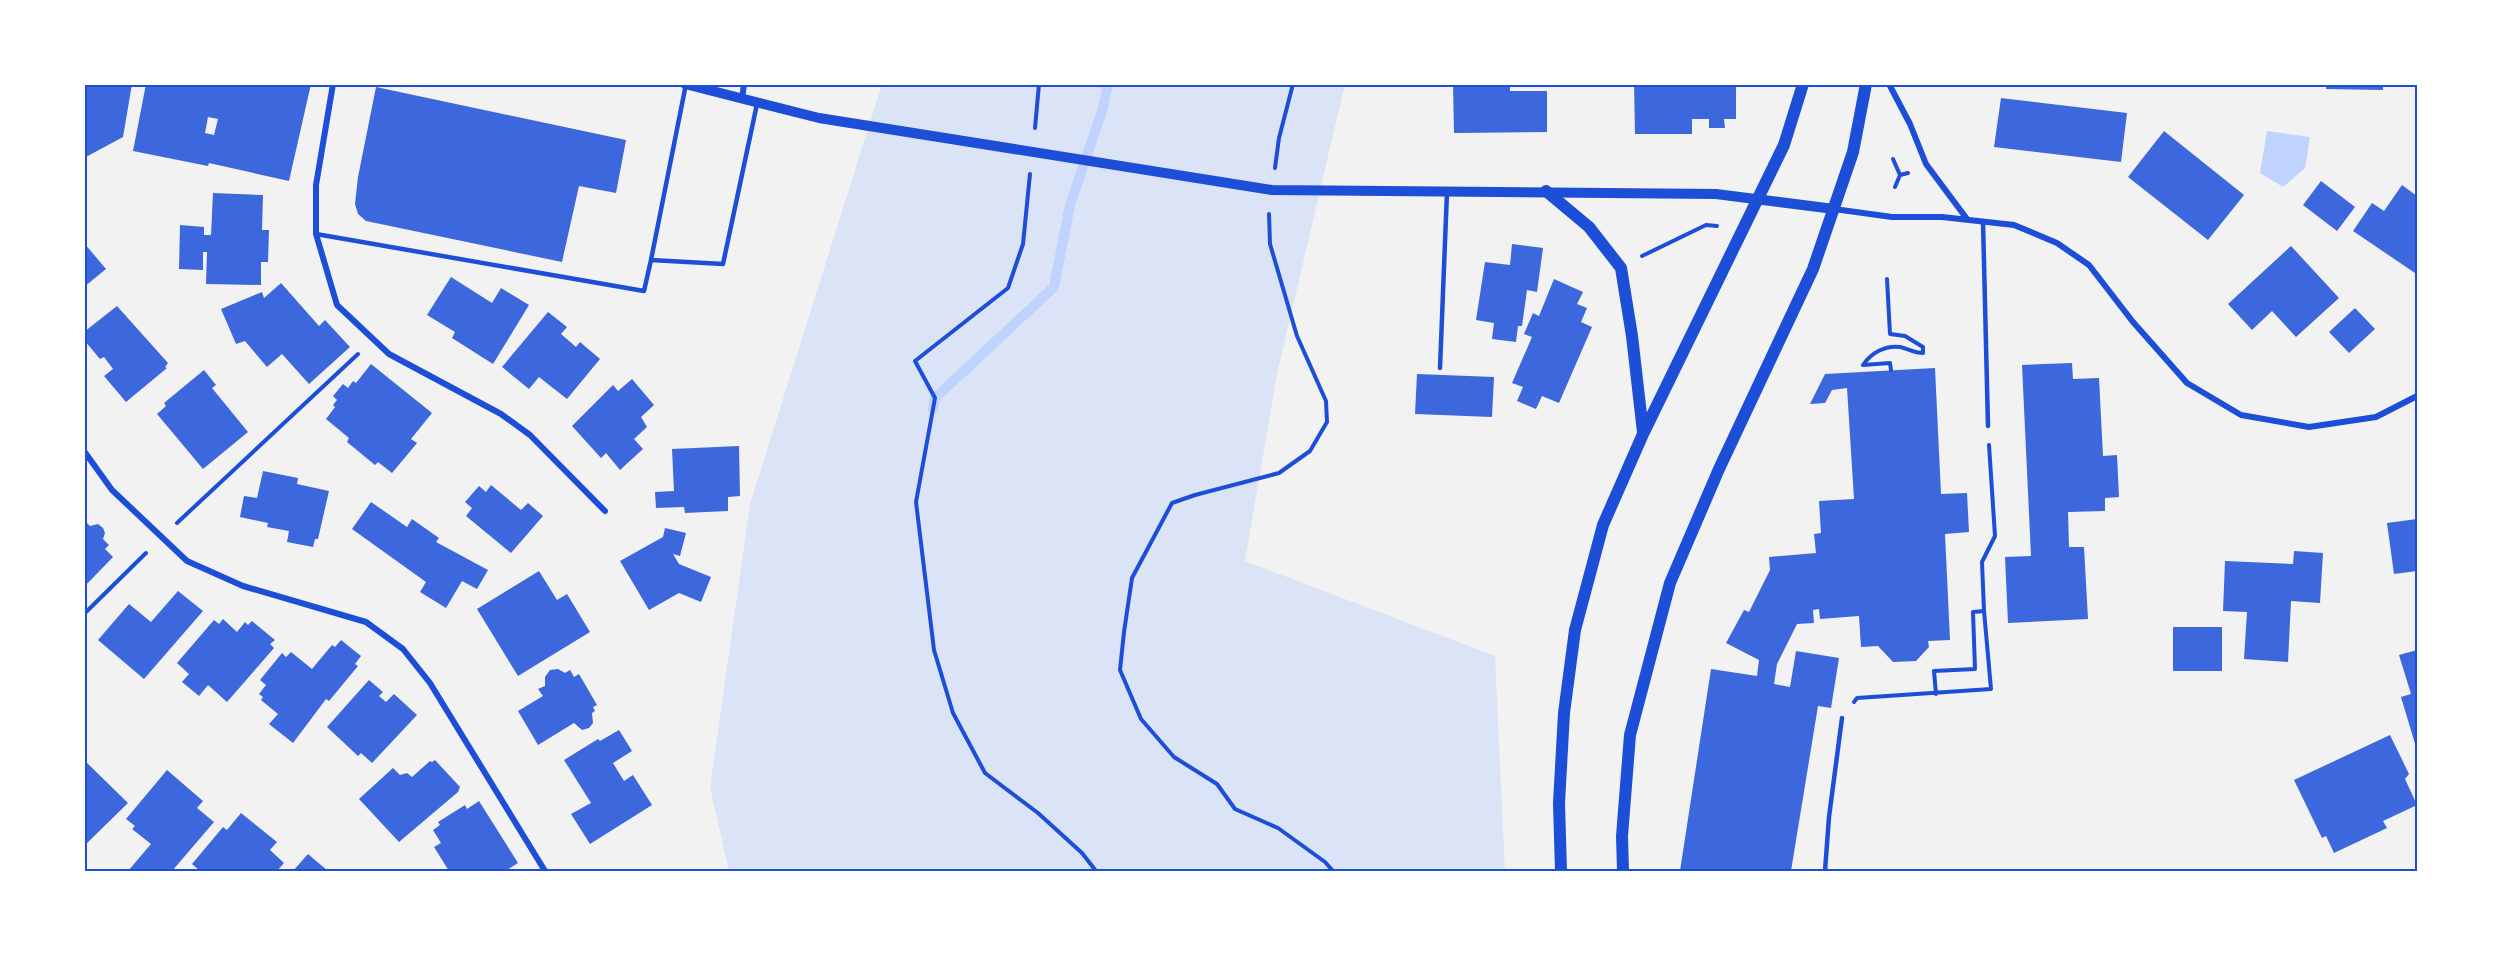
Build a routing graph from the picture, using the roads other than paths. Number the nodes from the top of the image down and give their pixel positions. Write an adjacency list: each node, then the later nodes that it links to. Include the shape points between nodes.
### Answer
1 (333, 84): 15 (street, via 316,185)
2 (686, 84): 7 (street); 16 (lane)
3 (744, 84): 7 (street)
4 (1803, 84): 11 (main road, via 1784,145)
5 (1866, 84): 12 (main road, via 1853,152)
6 (1889, 84): 13 (street, via 1926,165)
7 (742, 100): 8 (street)
8 (757, 104): 10 (street, via 819,118 1272,190); 16 (lane, via 723,264)
9 (1546, 191): 10 (street); 11 (street, via 1716,194); 20 (main road, via 1588,227 1621,268)
10 (1447, 192): 17 (lane)
11 (1757, 199): 12 (street); 20 (main road)
12 (1834, 209): 13 (street, via 1892,217); 26 (main road, via 1814,269 1670,583 1630,735)
13 (1967, 220): 14 (street)
14 (1983, 221): 18 (street, via 2014,225 2057,243 2089,265 2187,383 2241,415 2309,427 2376,417); 19 (lane)
15 (316, 234): 16 (lane, via 644,291); 22 (street, via 337,305 389,354 501,414 531,435)
16 (651, 260)
17 (1440, 368)
18 (2417, 396)
19 (1988, 426)
20 (1643, 434): 25 (main road, via 1603,525 1575,630 1561,758)
21 (84, 451): 24 (street, via 112,490 187,561 243,586 366,622 403,649 430,683)
22 (605, 512)
23 (1842, 718): 27 (lane)
24 (545, 871)
25 (1561, 871)
26 (1623, 871)
27 (1825, 871)

